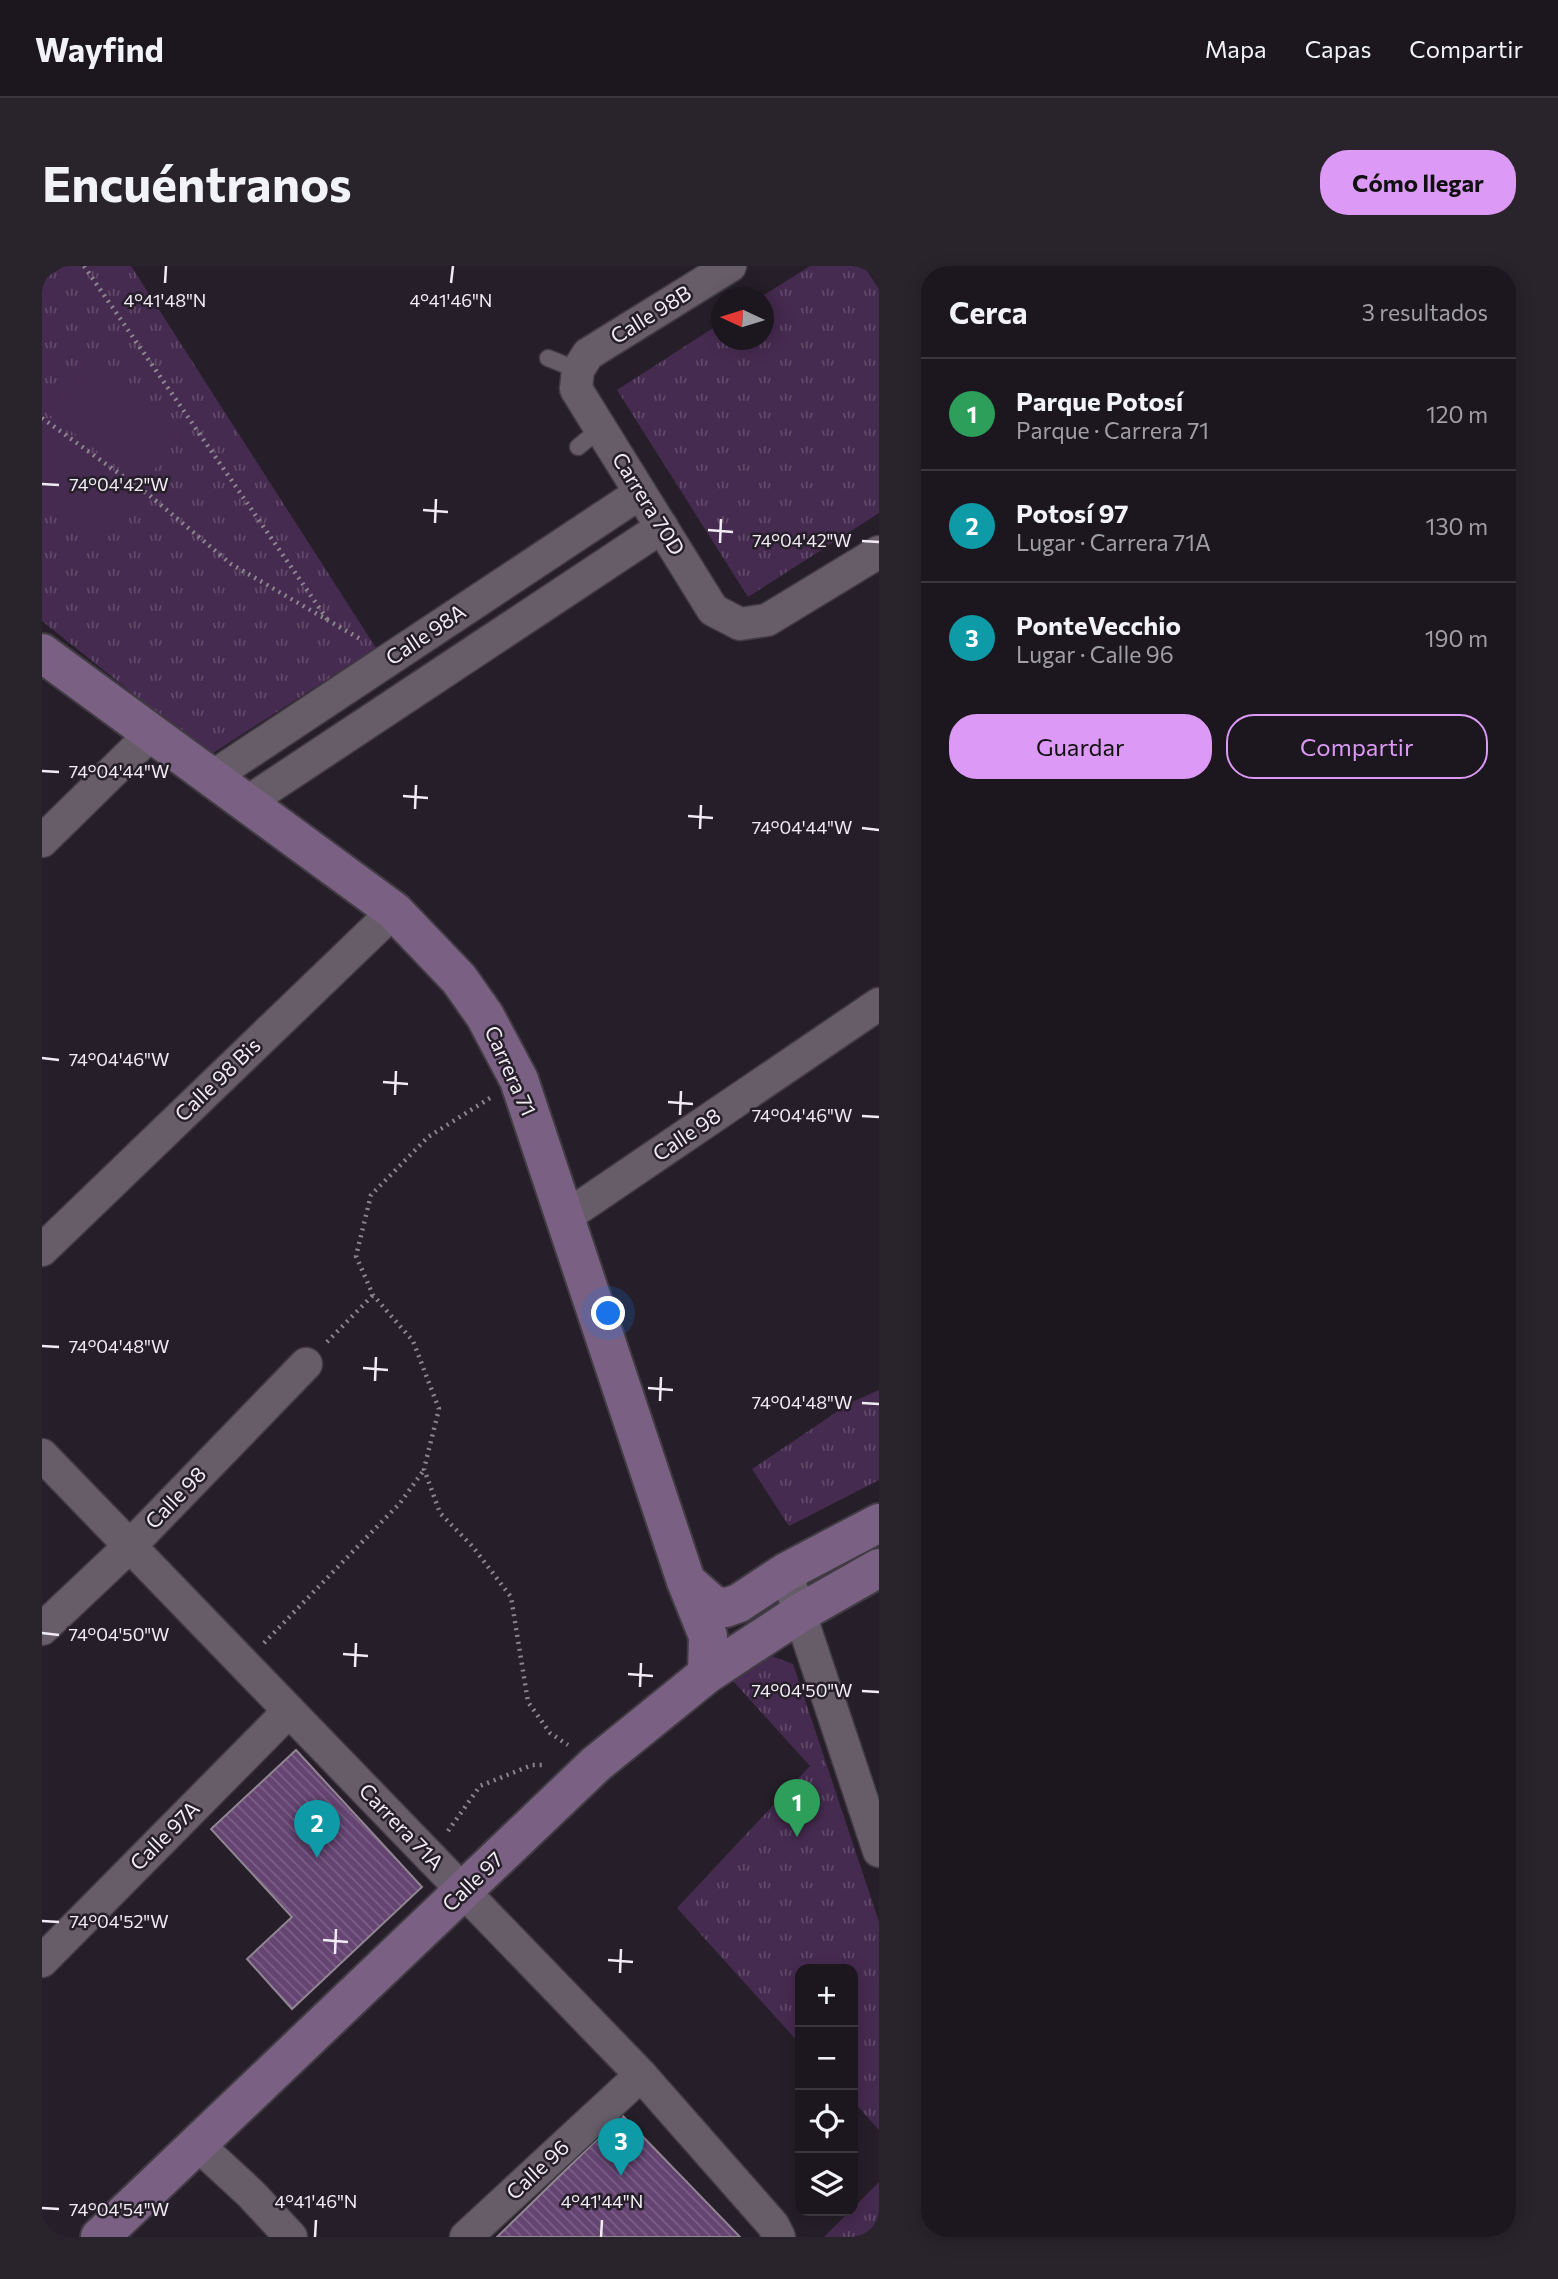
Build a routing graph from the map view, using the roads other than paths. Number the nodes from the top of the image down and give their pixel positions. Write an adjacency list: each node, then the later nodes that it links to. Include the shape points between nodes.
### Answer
1 (730, 266): 3 (street, Calle 98B, via 588,354)
2 (548, 358): 3 (lane)
3 (578, 370): 4 (street, Carrera 70D, via 576,389 589,438)
4 (640, 493): 5 (street, Carrera 70D); 9 (street, Calle 98A)
5 (662, 527): 6 (street, Carrera 70D, via 713,610 740,624 767,620); 10 (street, Calle 98A)
6 (879, 552)
7 (42, 653): 8 (street, Carrera 71)
8 (151, 734): 9 (street, Carrera 71); 11 (street)
9 (212, 777): 10 (street, Carrera 71)
10 (247, 803): 12 (street, Carrera 71)
11 (42, 841)
12 (394, 911): 14 (street, Carrera 71, via 459,979 485,1016 519,1080); 15 (street, Calle 98 Bis)
13 (879, 1004): 14 (street, Calle 98)
14 (565, 1219): 22 (street, Carrera 71)
15 (42, 1250)
16 (306, 1364): 19 (street, Calle 98)
17 (42, 1455): 19 (street, Carrera 71A)
18 (879, 1523): 21 (street)
19 (130, 1546): 24 (street, Calle 98); 26 (street, Carrera 71A)
20 (879, 1568): 23 (street, Calle 97)
21 (786, 1572): 22 (street, via 725,1608 712,1604); 23 (street)
22 (686, 1581): 25 (street, Carrera 71, via 708,1636)
23 (800, 1613): 25 (street, Calle 97); 27 (street)
24 (42, 1629)
25 (707, 1674): 28 (street, Calle 97, via 596,1764)
26 (289, 1711): 28 (street, Carrera 71A); 29 (street, Calle 97A)
27 (879, 1851)
28 (463, 1891): 30 (street, Carrera 71A); 31 (street, Calle 97)
29 (42, 1961)
30 (641, 2075): 34 (street, Calle 96); 35 (street, Carrera 71A)
31 (198, 2145): 32 (street, Calle 97); 33 (street)
32 (100, 2237)
33 (291, 2237)
34 (466, 2237)
35 (779, 2237)

